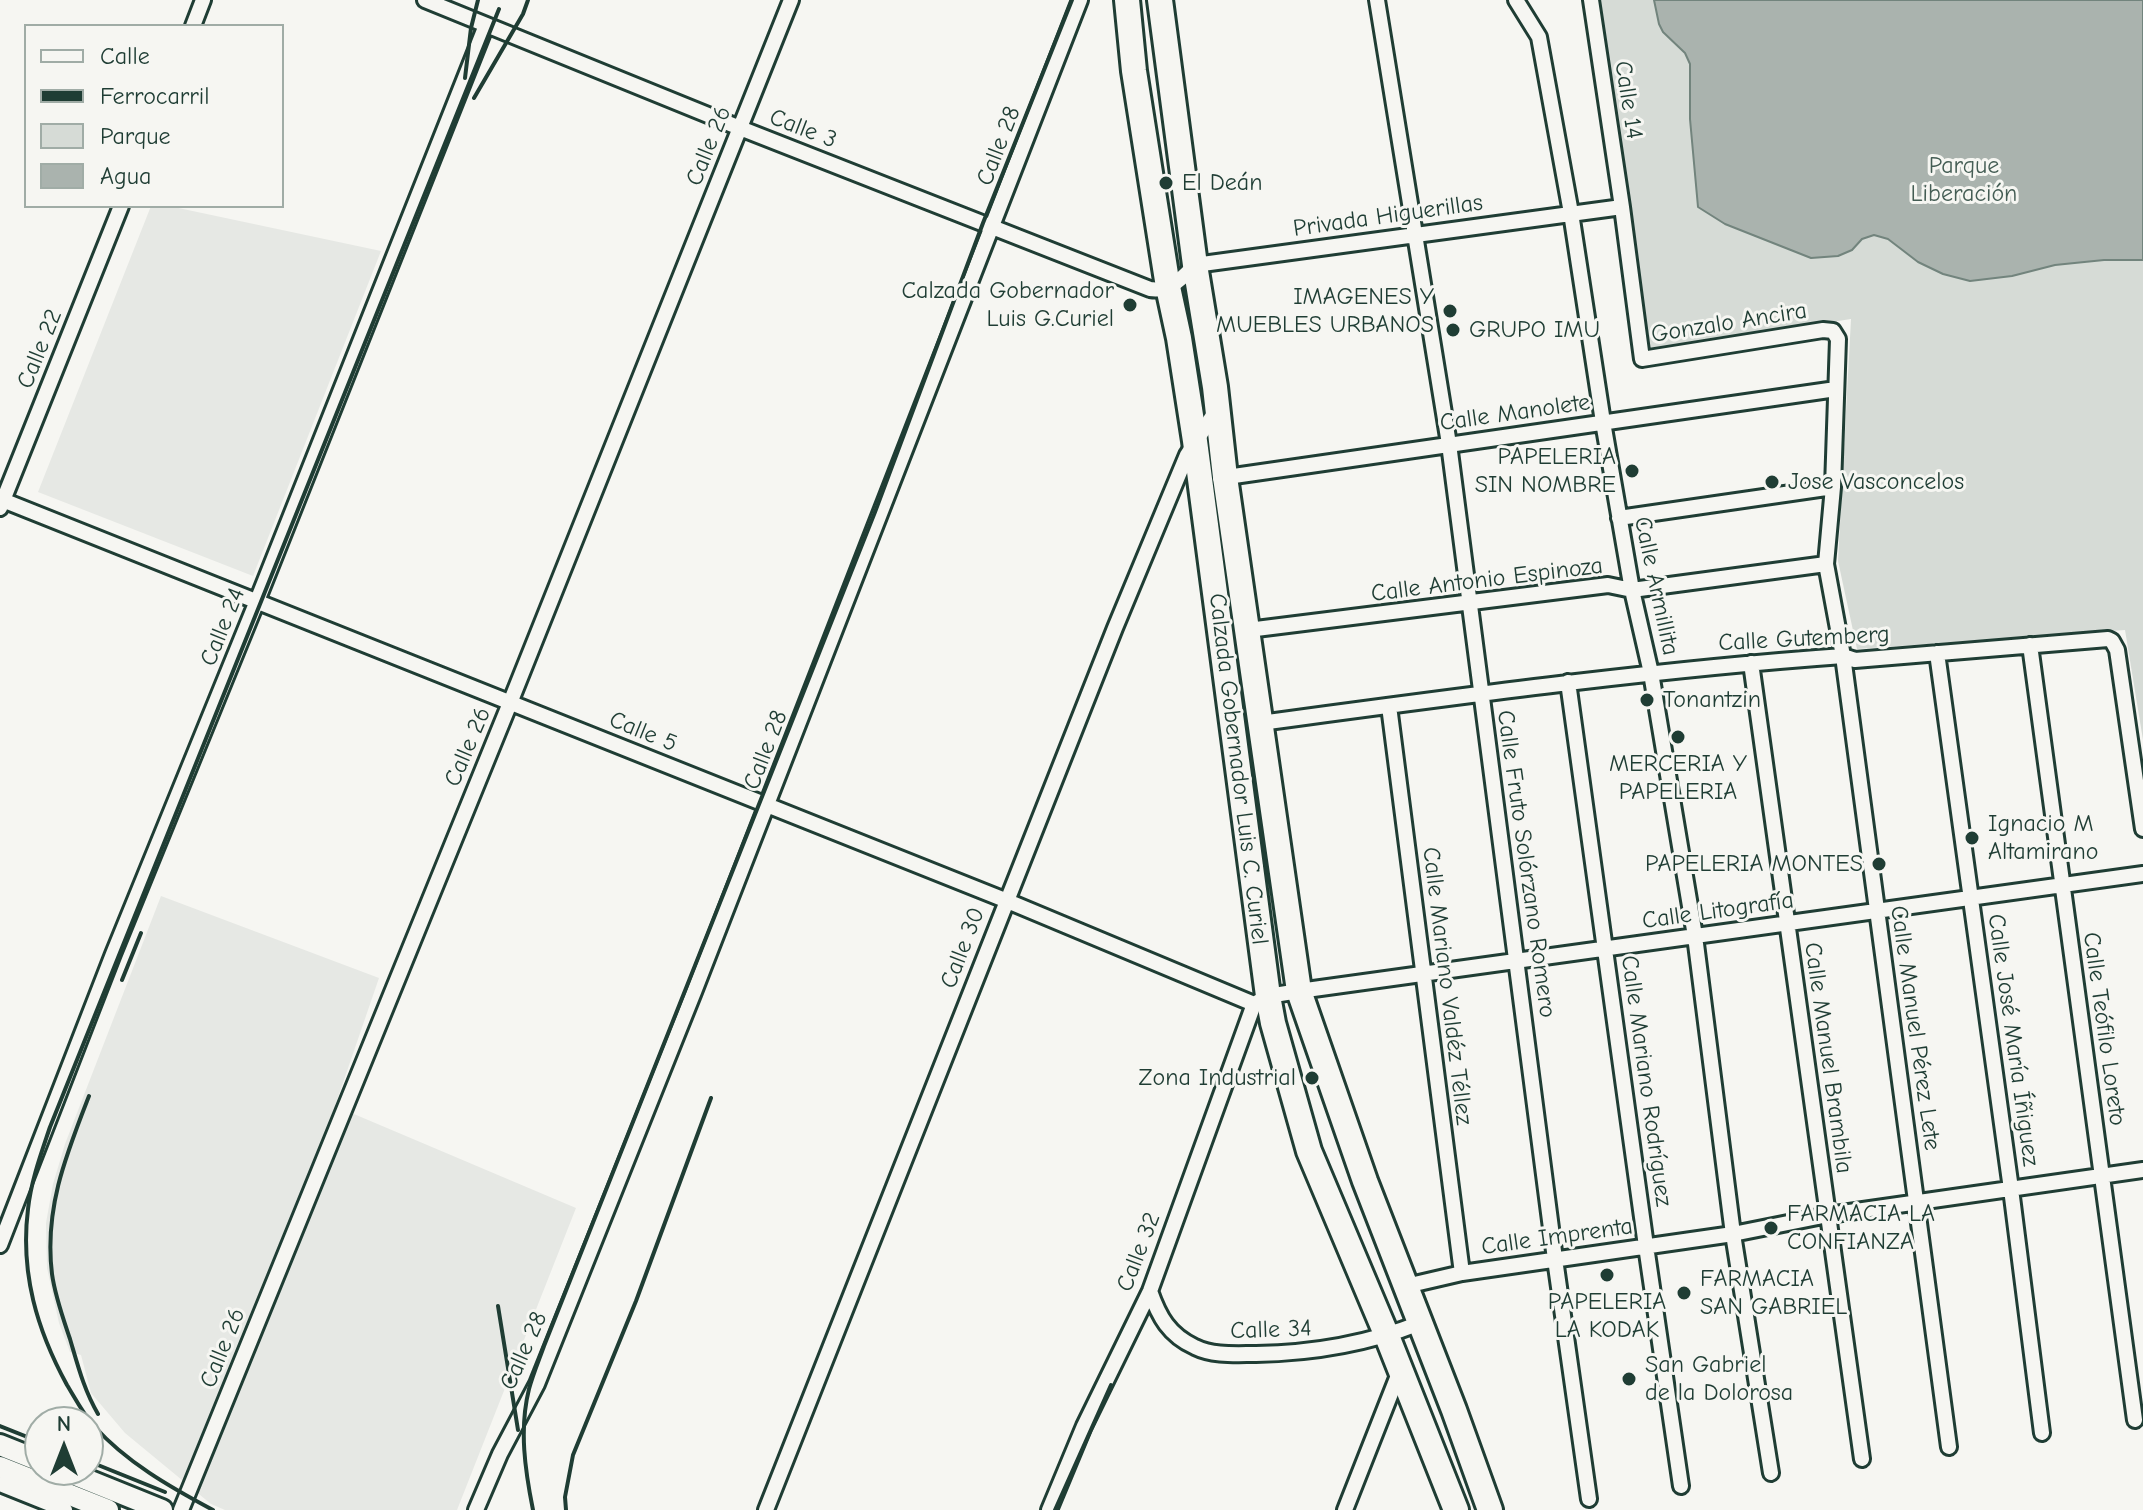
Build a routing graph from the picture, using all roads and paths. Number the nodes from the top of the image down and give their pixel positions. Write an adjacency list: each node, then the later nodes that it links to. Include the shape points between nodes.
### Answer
1 (203, 0): 10 (street)
2 (425, 0): 11 (street, Calle 3)
3 (791, 0): 12 (street, Calle 26)
4 (1080, 0): 16 (street, Calle 28)
5 (1127, 0): 19 (main road, Calzada Gobernador Luis C. Curiel)
6 (1160, 0): 18 (main road, Calzada Gobernador Luis C. Curiel)
7 (1377, 0): 17 (street, Calle Fruto Solórzano Romero)
8 (1516, 0): 15 (street, Calle Armillita, via 1539,37)
9 (1591, 0): 13 (street, Calle 14)
10 (194, 24)
11 (486, 25): 12 (street, Calle 3); 33 (street, Calle 24)
12 (740, 128): 16 (street, Calle 3); 43 (street, Calle 26)
13 (1622, 207): 15 (street, Privada Higuerillas); 20 (street, Gonzalo Ancira, via 1642,359)
14 (120, 208): 29 (street, Calle 22)
15 (1571, 213): 17 (street, Privada Higuerillas); 23 (street, Calle Armillita)
16 (991, 227): 19 (street, Calle 3, via 1150,289); 46 (street, Calle 28)
17 (1415, 235): 18 (street, Privada Higuerillas); 25 (street, Calle Fruto Solórzano Romero)
18 (1195, 265): 19 (street); 22 (main road, Calzada Gobernador Luis C. Curiel)
19 (1168, 287): 24 (main road, Calzada Gobernador Luis C. Curiel)
20 (1833, 331): 21 (street, Calle Manuel Pérez Lete, via 1838,339)
21 (1836, 389): 23 (street, Calle Manolete); 28 (street, Calle Manuel Pérez Lete)
22 (1217, 409): 24 (street, Calle 30); 26 (main road, Calzada Gobernador Luis C. Curiel)
23 (1603, 422): 25 (street, Calle Manolete); 30 (street, Calle Armillita)
24 (1195, 441): 27 (main road, Calzada Gobernador Luis C. Curiel); 51 (street, Calle 30)
25 (1449, 444): 26 (street, Calle Manolete); 34 (street, Calle Fruto Solórzano Romero)
26 (1225, 477): 27 (street, Calle Manolete); 35 (main road, Calzada Gobernador Luis C. Curiel)
27 (1200, 480): 59 (main road, Calzada Gobernador Luis C. Curiel)
28 (1833, 487): 30 (street); 31 (street, Calle Manuel Pérez Lete)
29 (1, 502): 33 (street, Calle 5)
30 (1619, 518): 32 (street, Calle Armillita)
31 (1826, 564): 32 (street, Calle Antonio Espinoza); 38 (street, Calle Manuel Pérez Lete)
32 (1632, 590): 34 (street, Calle Antonio Espinoza, via 1608,585); 40 (street, Calle Armillita)
33 (257, 601): 43 (street, Calle 5); 66 (street, Calle 24)
34 (1470, 603): 35 (street, Calle Antonio Espinoza); 42 (street, Calle Fruto Solórzano Romero)
35 (1248, 630): 45 (main road, Calzada Gobernador Luis C. Curiel)
36 (2030, 645): 37 (street, Calle Gutemberg); 47 (street, Calle Gutemberg, via 2112,641); 49 (street, Calle Teófilo Loreto)
37 (1937, 653): 38 (street, Calle Gutemberg, via 1855,660); 50 (street, Calle José María Íñiguez)
38 (1843, 656): 39 (street, Calle Gutemberg); 52 (street, Calle Manuel Pérez Lete)
39 (1751, 663): 40 (street, Calle Gutemberg); 53 (street, Calle Manuel Brambila)
40 (1651, 673): 41 (street, Calle Gutemberg); 54 (street, Calle Armillita)
41 (1568, 682): 42 (street, Calle Gutemberg); 55 (street, Calle Mariano Rodríguez)
42 (1482, 694): 44 (street, Calle Gutemberg); 56 (street, Calle Fruto Solórzano Romero)
43 (510, 703): 46 (street, Calle 5); 90 (street, Calle 26)
44 (1389, 706): 45 (street, Calle Gutemberg); 57 (street, Calle Mariano Valdéz Téllez)
45 (1260, 723): 58 (main road, Calzada Gobernador Luis C. Curiel)
46 (768, 806): 51 (street, Calle 5); 91 (street, Calle 28, via 537,1384)
47 (2143, 829)
48 (2143, 874): 49 (street, Calle Litografía)
49 (2062, 885): 50 (street, Calle Litografía); 61 (street, Calle Teófilo Loreto)
50 (1971, 898): 52 (street, Calle Litografía); 62 (street, Calle José María Íñiguez)
51 (1005, 900): 59 (street, Calle 5); 92 (street, Calle 30)
52 (1877, 911): 53 (street, Calle Litografía); 63 (street, Calle Manuel Pérez Lete)
53 (1787, 923): 54 (street, Calle Litografía); 64 (street, Calle Manuel Brambila)
54 (1695, 936): 55 (street, Calle Litografía); 65 (street, Calle Armillita)
55 (1606, 948): 56 (street, Calle Litografía); 67 (street, Calle Mariano Rodríguez)
56 (1517, 961): 57 (street, Calle Litografía); 68 (street, Calle Fruto Solórzano Romero)
57 (1424, 974): 58 (street, Calle Litografía); 69 (street, Calle Mariano Valdéz Téllez)
58 (1299, 991): 59 (street, Calle Litografía); 70 (main road, Calzada Gobernador Luis C. Curiel)
59 (1261, 1000): 71 (street, Calle 32); 73 (main road, Calzada Gobernador Luis C. Curiel, via 1273,1023 1309,1151)
60 (2143, 1170): 61 (street, Calle Imprenta)
61 (2102, 1176): 62 (street, Calle Imprenta); 75 (street, Calle Teófilo Loreto)
62 (2011, 1189): 63 (street, Calle Imprenta); 76 (street, Calle José María Íñiguez)
63 (1916, 1202): 64 (street, Calle Imprenta); 78 (street, Calle Manuel Pérez Lete)
64 (1828, 1215): 65 (street, Calle Imprenta); 80 (street, Calle Manuel Brambila)
65 (1733, 1234): 67 (street, Calle Imprenta); 82 (street, Calle Armillita)
66 (0, 1245)
67 (1646, 1246): 68 (street, Calle Imprenta); 85 (street, Calle Mariano Rodríguez)
68 (1555, 1259): 69 (street, Calle Imprenta); 86 (street, Calle Fruto Solórzano Romero)
69 (1462, 1273): 70 (street, Calle Imprenta)
70 (1406, 1286): 72 (main road, Calzada Gobernador Luis C. Curiel)
71 (1150, 1291): 73 (street, Calle 34, via 1171,1330 1198,1349 1220,1354 1288,1354); 93 (street, Calle 32)
72 (1420, 1323): 73 (street, Calle 34); 96 (main road, Calzada Gobernador Luis C. Curiel)
73 (1387, 1336): 74 (main road, Calzada Gobernador Luis C. Curiel)
74 (1401, 1370): 94 (street); 95 (main road, Calzada Gobernador Luis C. Curiel)
75 (2135, 1420)
76 (2042, 1433)
77 (0, 1445): 79 (main road)
78 (1949, 1447)
79 (24, 1455)
80 (1862, 1459)
81 (0, 1467): 88 (main road)
82 (1771, 1473)
83 (0, 1484): 87 (street)
84 (103, 1486): 89 (main road)
85 (1681, 1486)
86 (1589, 1499)
87 (65, 1510)
88 (108, 1510)
89 (162, 1510)
90 (181, 1510)
91 (476, 1510)
92 (766, 1510)
93 (1049, 1510)
94 (1345, 1510)
95 (1456, 1510)
96 (1490, 1510)

